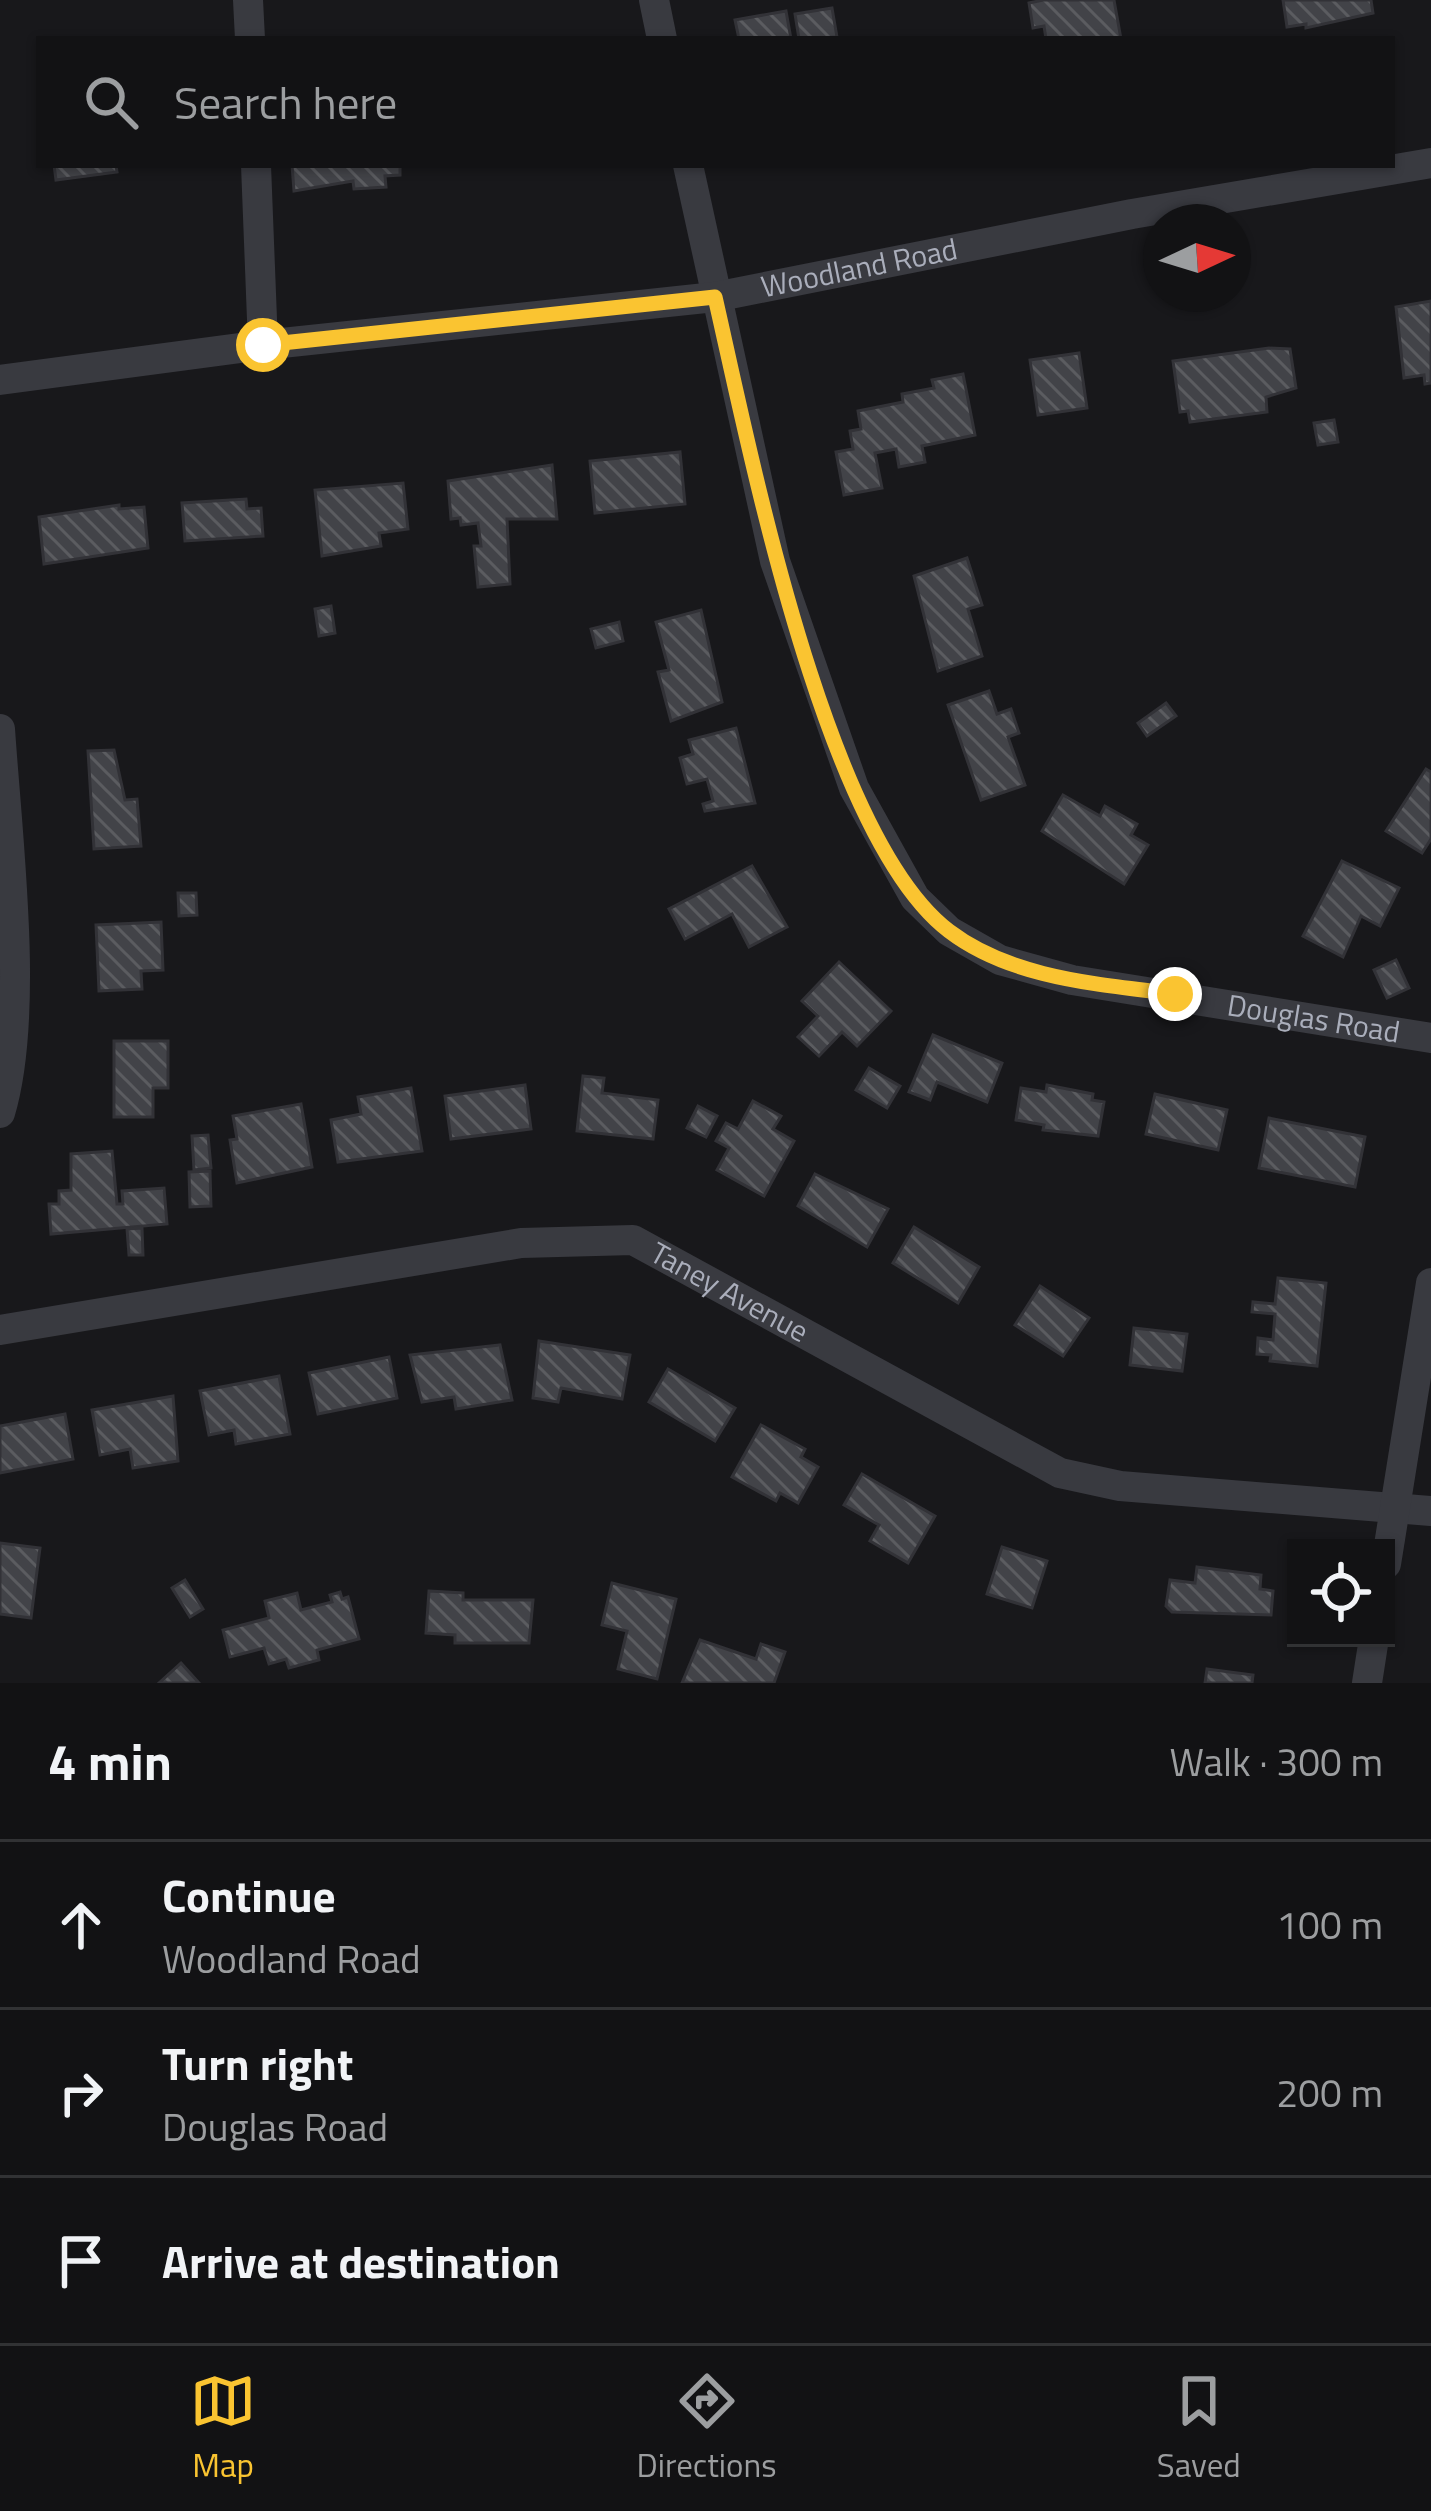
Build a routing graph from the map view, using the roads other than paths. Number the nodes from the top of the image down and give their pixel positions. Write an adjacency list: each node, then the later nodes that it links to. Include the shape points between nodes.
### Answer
1 (248, 0): 3 (street)
2 (654, 0): 4 (street)
3 (250, 36)
4 (661, 36)
5 (1431, 163): 8 (street, Woodland Road)
6 (256, 168): 9 (street)
7 (689, 168): 8 (street, Douglas Road)
8 (715, 297): 9 (street, Woodland Road); 12 (street, Douglas Road, via 775,561 854,788 915,898 949,931 1000,960 1072,980)
9 (263, 345): 10 (street, Woodland Road)
10 (0, 380)
11 (0, 729): 13 (street, via 13,946)
12 (1431, 1038)
13 (0, 1113)
14 (1431, 1282): 16 (street)
15 (0, 1330): 16 (street, Taney Avenue, via 521,1243 633,1240 1060,1473 1120,1486)
16 (1394, 1510): 17 (street, Taney Avenue); 18 (street)
17 (1431, 1511)
18 (1390, 1539)
19 (1373, 1647): 20 (street)
20 (1367, 1683)

